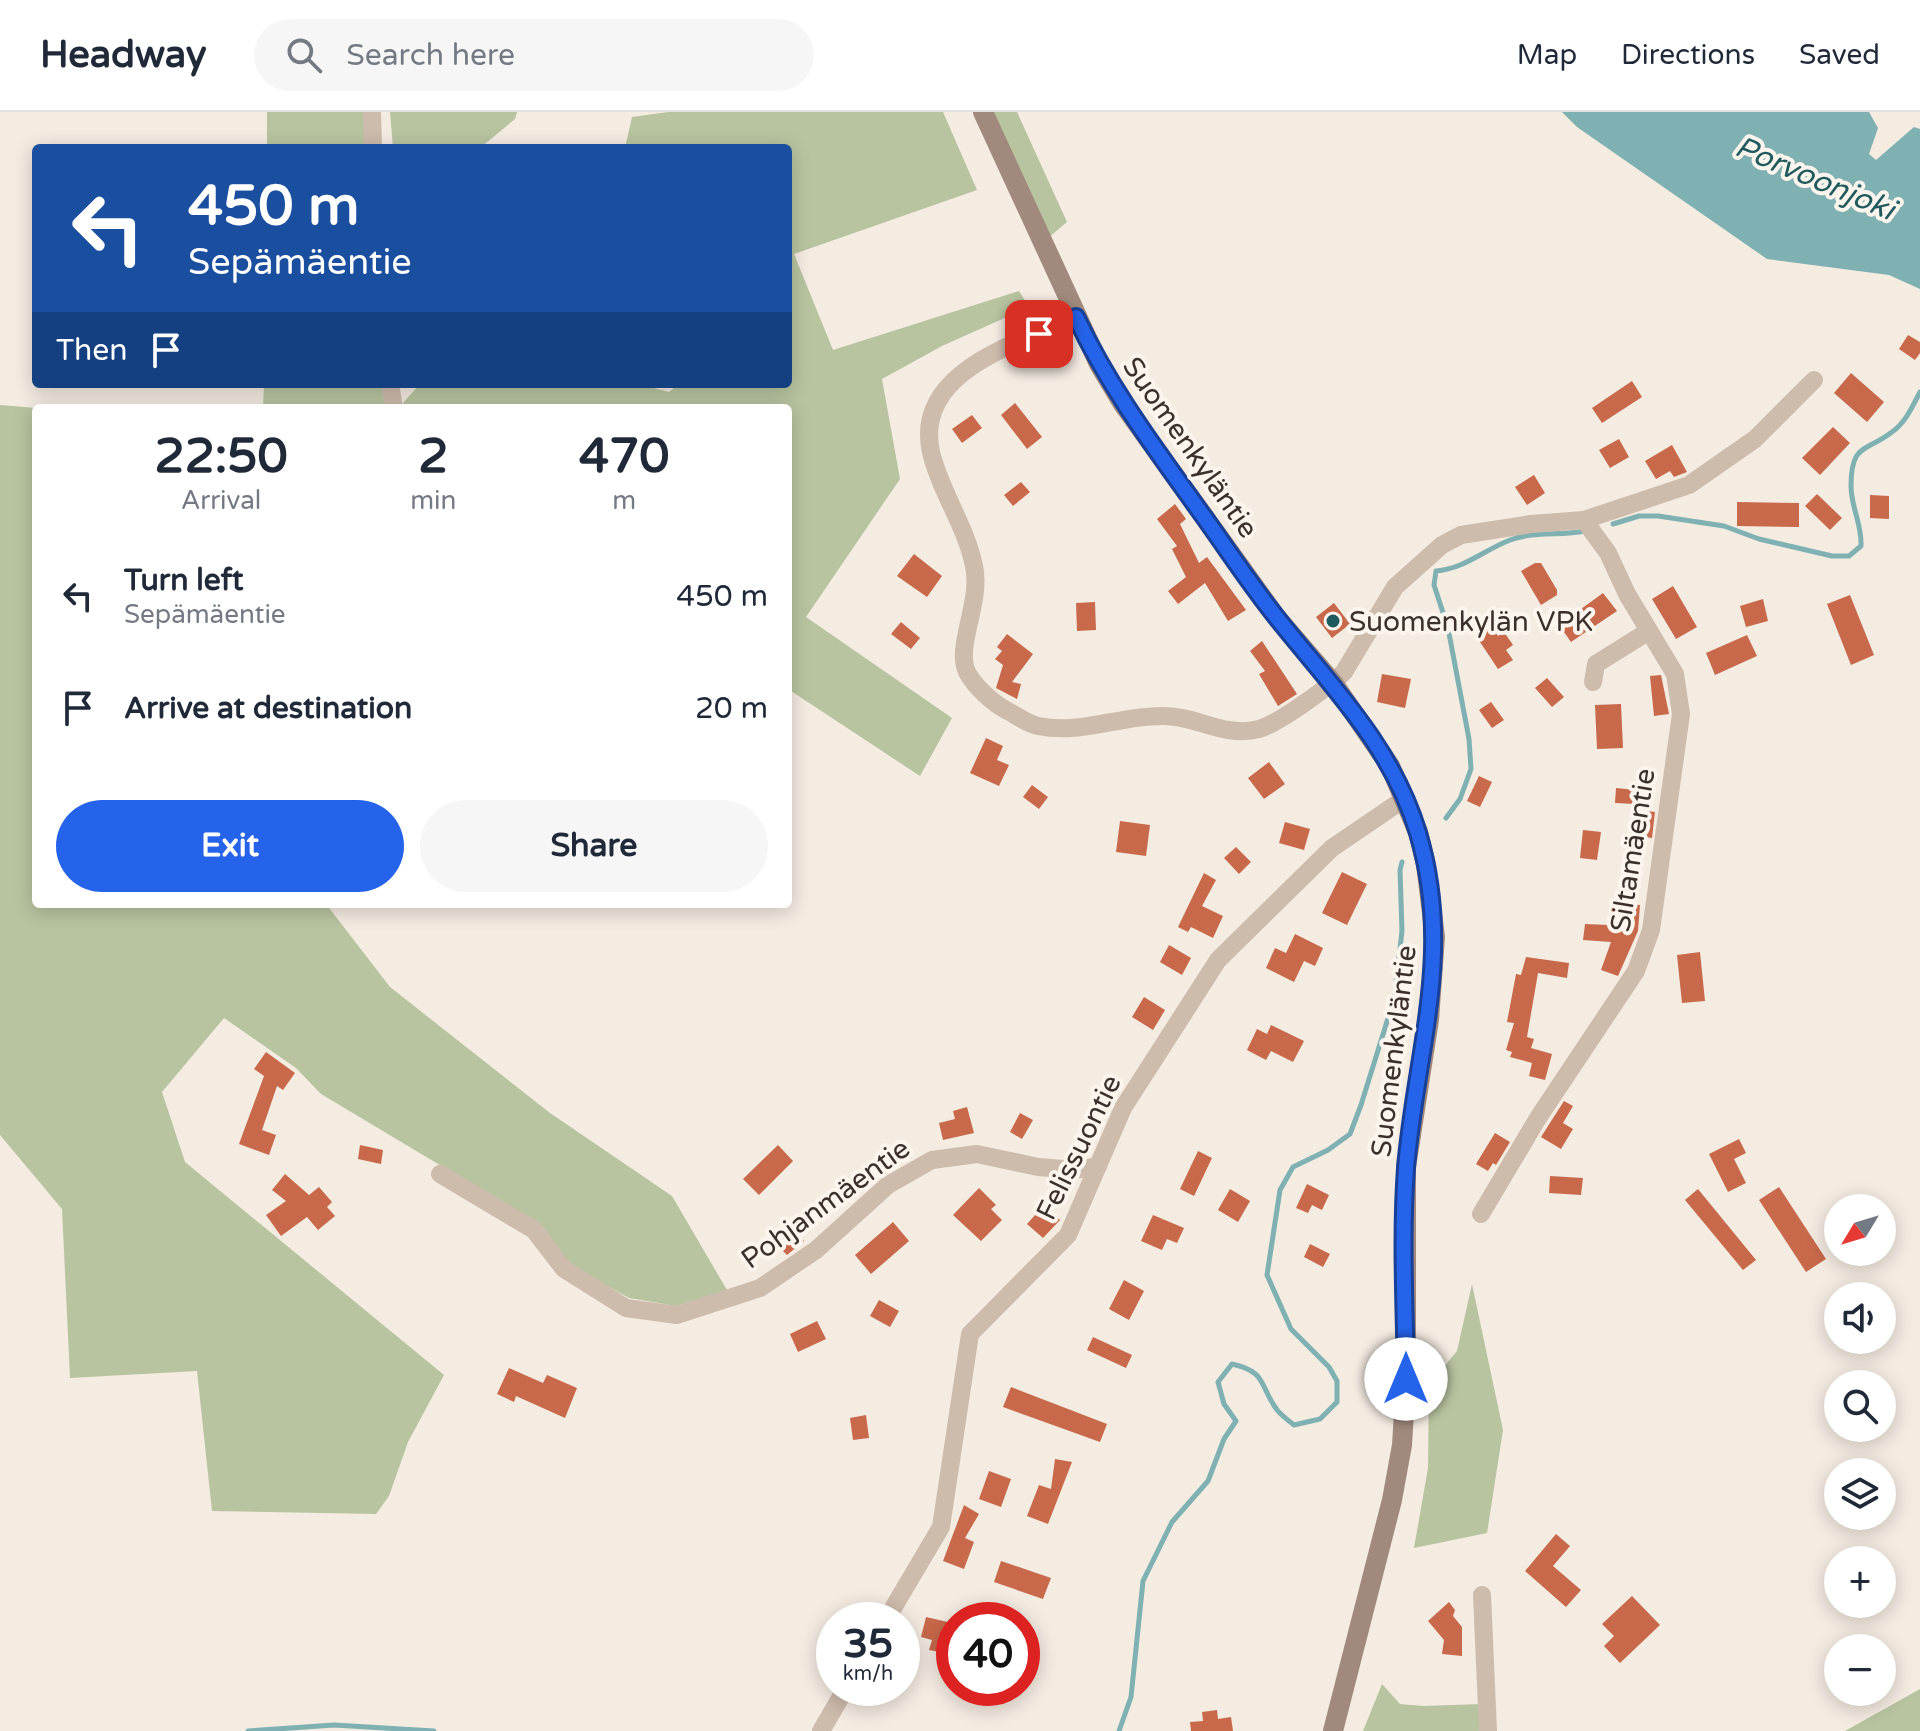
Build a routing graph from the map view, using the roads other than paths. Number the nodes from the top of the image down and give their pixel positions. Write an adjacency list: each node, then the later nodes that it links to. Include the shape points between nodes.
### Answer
1 (372, 112): 3 (street)
2 (983, 112): 4 (street, Suomenkyläntie)
3 (373, 144)
4 (1076, 317): 9 (street, Suomenkyläntie, via 1123,404 1277,618); 9 (street, via 967,368 946,387 928,426 931,454 974,566 976,604 962,652 968,673 996,704 1035,726 1071,730 1167,715 1226,731 1263,728)
5 (1814, 380): 6 (street, via 1755,439 1689,485)
6 (1584, 520): 7 (street, Siltamäentie, via 1608,553); 9 (street, via 1461,535 1442,545 1395,587)
7 (1649, 631): 8 (street, via 1596,664); 13 (street, Siltamäentie, via 1675,674 1681,714 1651,930 1643,956)
8 (1593, 682)
9 (1333, 683): 10 (street, Suomenkyläntie, via 1390,766)
10 (1404, 799): 11 (street, Felissuontie, via 1332,848 1218,960 1123,1108); 18 (street, Suomenkyläntie, via 1426,865 1435,937 1429,1020 1406,1167 1402,1445)
11 (1098, 1166): 12 (street, Pohjanmäentie, via 1038,1167 977,1154 932,1160 888,1185 816,1250 760,1288 677,1315 626,1308 564,1269 534,1230); 15 (street, Felissuontie, via 1068,1235 970,1334 941,1527)
12 (440, 1174)
13 (1481, 1214)
14 (1482, 1595): 19 (street)
15 (897, 1602)
16 (836, 1706): 17 (street)
17 (821, 1731)
18 (1333, 1731)
19 (1488, 1731)

